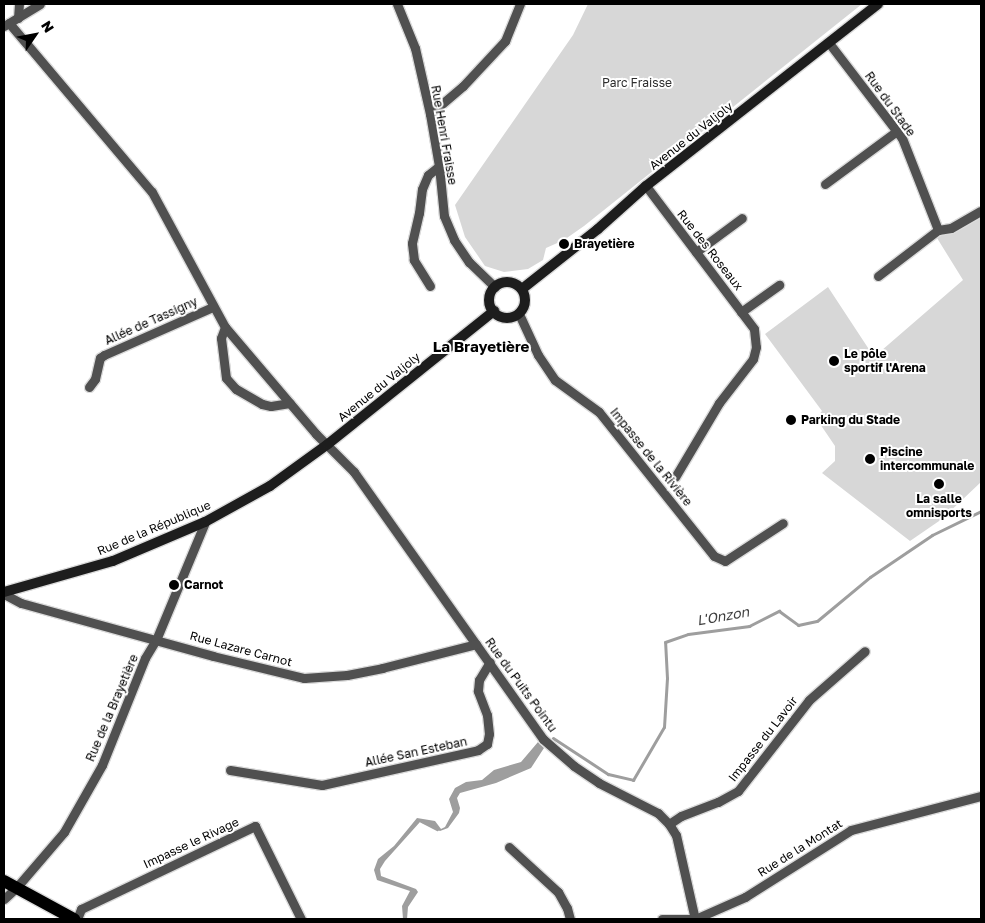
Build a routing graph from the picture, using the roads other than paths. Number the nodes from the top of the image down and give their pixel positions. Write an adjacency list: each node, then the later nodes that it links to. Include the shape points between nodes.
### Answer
1 (18, 4): 6 (street)
2 (40, 4): 6 (street)
3 (397, 4): 9 (street, Rue Henri Fraisse, via 414,48)
4 (520, 4): 9 (street, via 505,42 463,86)
5 (878, 4): 8 (main road, Avenue du Valjoly)
6 (18, 18): 7 (street)
7 (6, 24): 23 (street, Rue du Puits Pointu, via 152,192)
8 (829, 42): 10 (street, Rue du Stade); 13 (main road, Avenue du Valjoly)
9 (430, 114): 11 (street, Rue Henri Fraisse)
10 (897, 131): 12 (street); 16 (street, Rue du Stade)
11 (439, 166): 20 (street, via 428,175 422,189 412,243 414,260); 21 (street, Rue Henri Fraisse, via 444,216 454,240 469,262)
12 (825, 184)
13 (646, 186): 17 (street, Rue des Roseaux); 22 (main road, Avenue du Valjoly)
14 (981, 211): 16 (street, via 951,228)
15 (742, 218): 17 (street)
16 (938, 230): 18 (street)
17 (696, 252): 25 (street, Rue des Roseaux)
18 (878, 276)
19 (779, 285): 25 (street)
20 (430, 286)
21 (495, 287): 22 (main road, via 506,282); 24 (main road, via 490,302)
22 (522, 289): 26 (main road, via 525,300)
23 (213, 307): 27 (street, Rue du Puits Pointu); 28 (street, Allée de Tassigny, via 104,355)
24 (494, 311): 26 (main road, via 509,318); 30 (main road, Avenue du Valjoly)
25 (741, 312): 31 (street, Rue des Roseaux, via 754,329 756,347 753,359 719,403)
26 (519, 314): 33 (street, Impasse de la Rivière, via 554,380 599,412 714,556 725,561)
27 (225, 327): 29 (street, Rue du Puits Pointu); 29 (street, via 221,338 226,378 236,389 262,404)
28 (89, 387)
29 (290, 403): 30 (street, Rue du Puits Pointu)
30 (328, 444): 32 (main road, Rue de la République, via 270,486); 36 (street, Rue du Puits Pointu, via 354,472)
31 (675, 476)
32 (205, 522): 34 (main road, Rue de la République, via 113,561); 35 (street, Rue de la Brayetière)
33 (783, 523)
34 (4, 593): 35 (street, Rue Lazare Carnot, via 21,603)
35 (156, 640): 36 (street, Rue Lazare Carnot, via 304,678 347,675); 44 (street, Rue de la Brayetière, via 145,658 98,773 64,832)
36 (476, 644): 38 (street, Rue du Puits Pointu)
37 (865, 651): 41 (street, Impasse du Lavoir, via 809,700 738,791)
38 (490, 662): 39 (street, Allée San Esteban, via 479,680 478,691 487,715 489,734 487,744 478,750 322,785); 41 (street, Rue du Puits Pointu, via 543,739 574,766 658,813)
39 (230, 770)
40 (981, 796): 50 (street, Rue de la Montat, via 851,830 745,897)
41 (669, 824): 50 (street, Rue du Puits Pointu, via 676,835)
42 (508, 847): 48 (street, via 558,892)
43 (4, 881): 44 (main road)
44 (16, 888): 45 (street, Rue de la Brayetière); 46 (main road)
45 (4, 899)
46 (75, 919): 47 (street, Impasse le Rivage, via 81,909 255,826)
47 (301, 919)
48 (570, 919)
49 (662, 919): 50 (street)
50 (695, 919)

